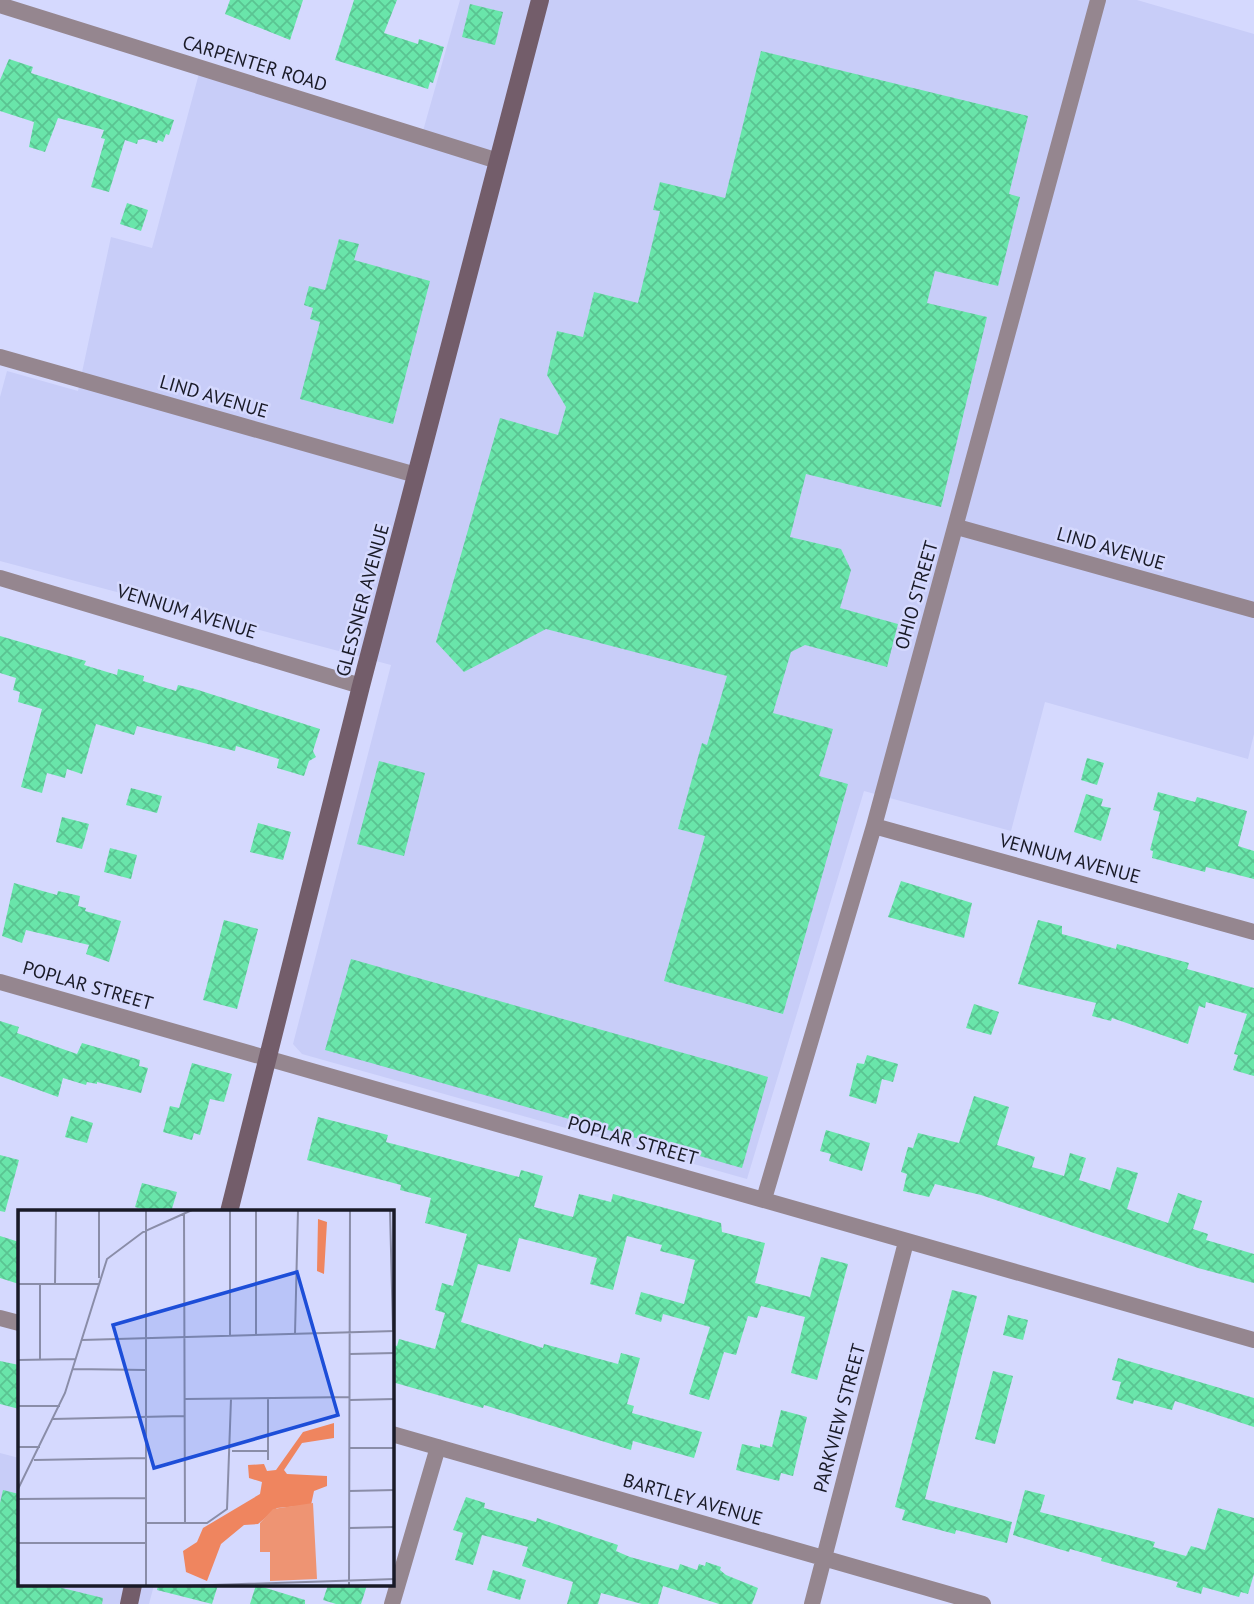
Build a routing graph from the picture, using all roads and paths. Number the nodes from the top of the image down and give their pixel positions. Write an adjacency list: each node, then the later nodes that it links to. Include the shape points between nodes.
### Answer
1 (540, 0): 4 (street, GLESSNER AVENUE)
2 (1098, 0): 7 (street, OHIO STREET)
3 (0, 5): 4 (street, CARPENTER ROAD)
4 (498, 161): 6 (street, GLESSNER AVENUE)
5 (0, 357): 6 (street, LIND AVENUE)
6 (416, 475): 10 (street, GLESSNER AVENUE)
7 (957, 527): 9 (street, LIND AVENUE); 11 (street, OHIO STREET)
8 (0, 578): 10 (street, VENNUM AVENUE)
9 (1254, 610)
10 (361, 686): 14 (street, GLESSNER AVENUE)
11 (874, 826): 12 (street, VENNUM AVENUE); 15 (street, OHIO STREET)
12 (1254, 932)
13 (0, 982): 14 (street, POPLAR STREET)
14 (268, 1058): 15 (street, POPLAR STREET); 16 (street, GLESSNER AVENUE)
15 (764, 1199): 17 (street, POPLAR STREET)
16 (230, 1210)
17 (906, 1242): 20 (street, POPLAR STREET); 23 (street, PARKVIEW STREET)
18 (0, 1318): 19 (street)
19 (18, 1323)
20 (1254, 1340)
21 (394, 1435): 22 (street, BARTLEY AVENUE)
22 (438, 1447): 23 (street, BARTLEY AVENUE); 26 (street)
23 (824, 1559): 27 (street, PARKVIEW STREET); 28 (street, BARTLEY AVENUE)
24 (133, 1586): 25 (street)
25 (128, 1604)
26 (392, 1604)
27 (811, 1604)
28 (983, 1604)

